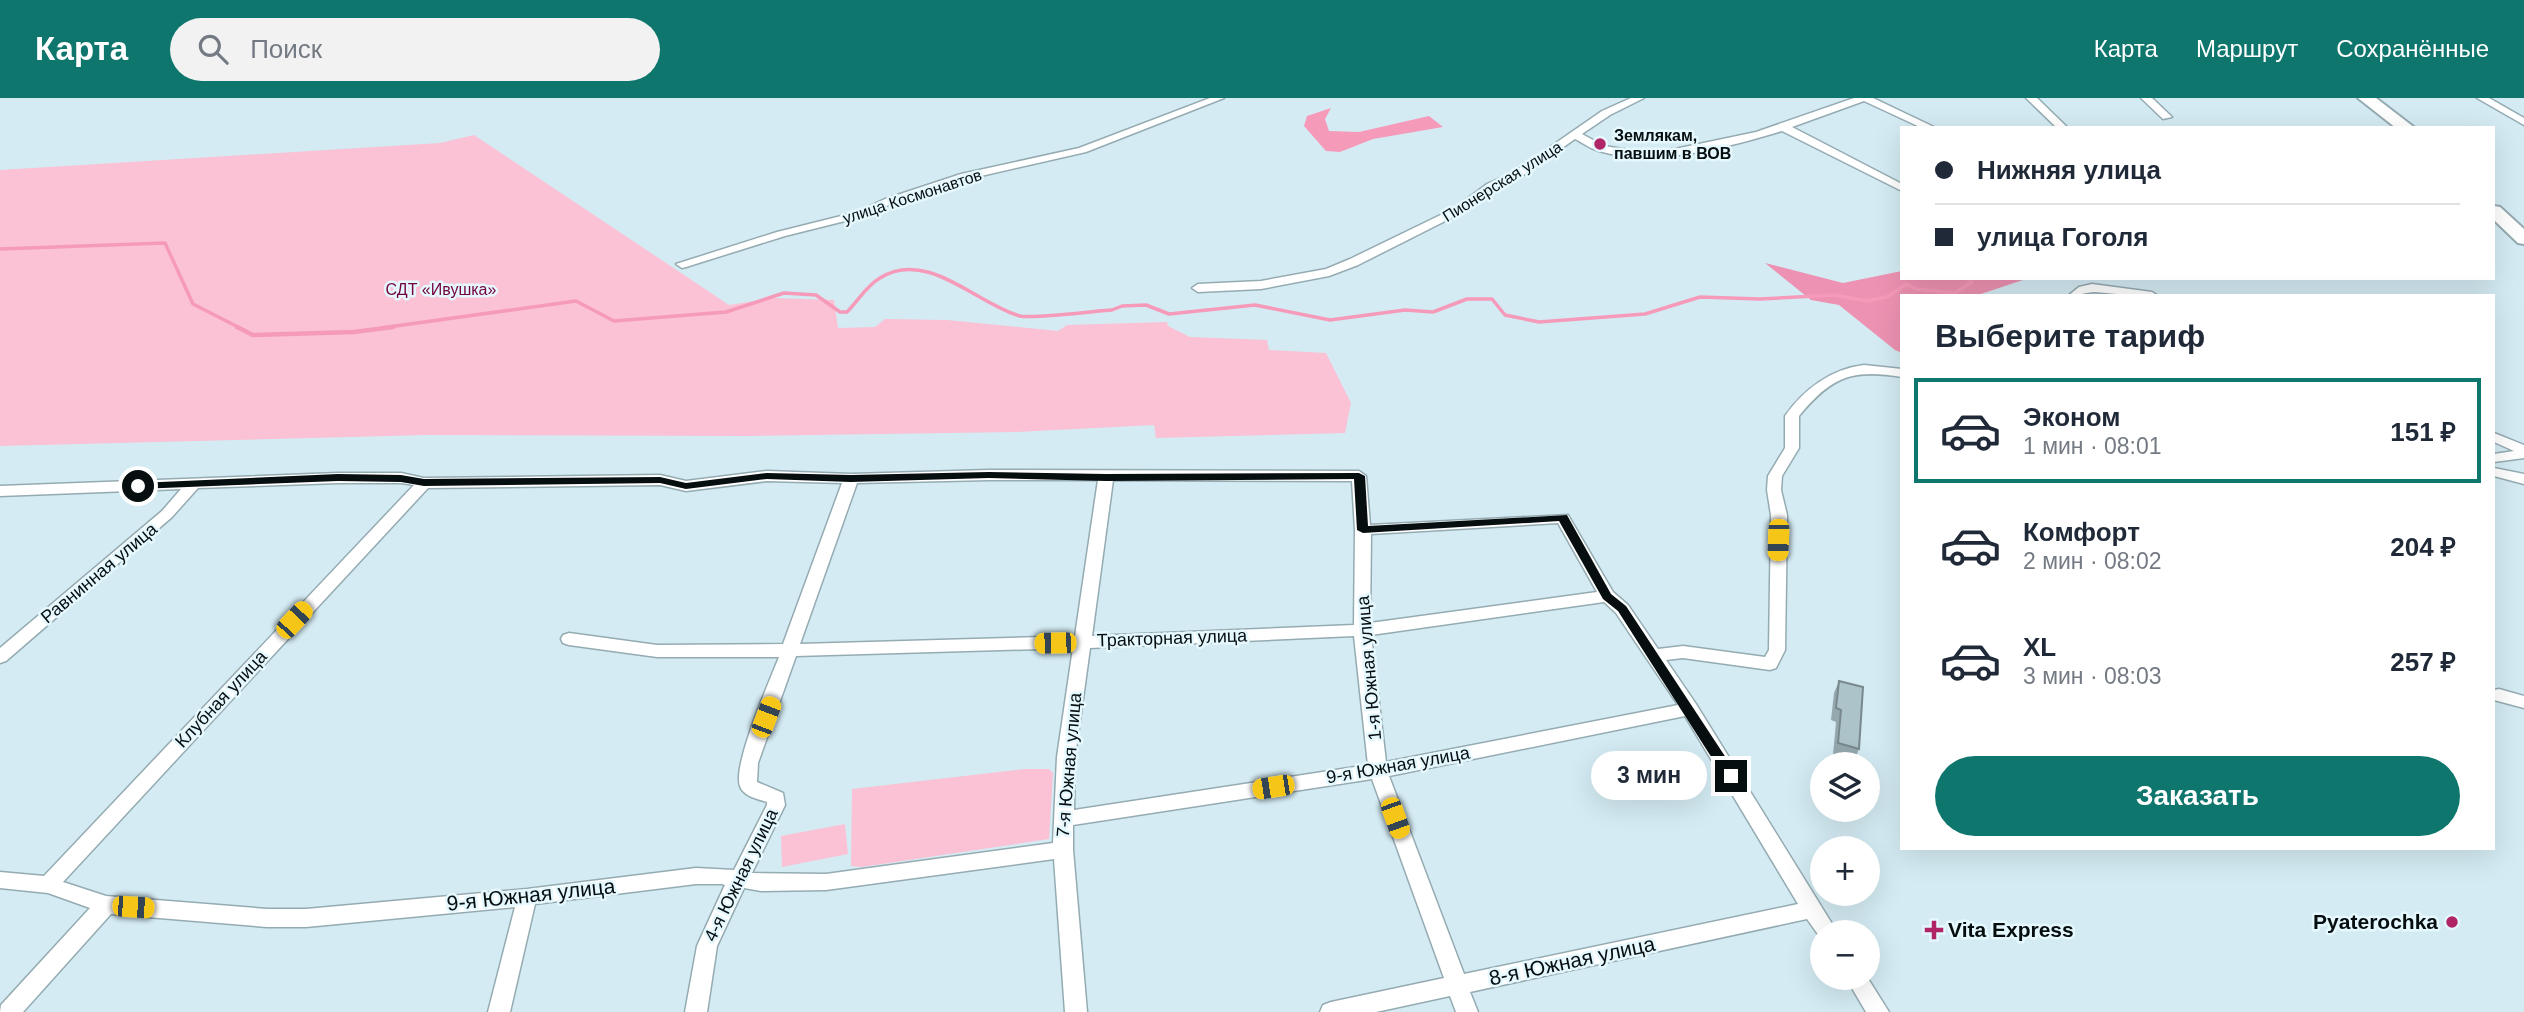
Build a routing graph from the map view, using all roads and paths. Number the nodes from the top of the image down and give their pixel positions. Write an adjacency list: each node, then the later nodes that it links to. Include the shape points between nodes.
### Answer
1 (1219, 98): 22 (street, улица Космонавтов, via 1082,150 965,176 861,214)
2 (1639, 98): 16 (street, Пионерская улица, via 1606,113)
3 (1864, 98): 11 (street); 12 (street)
4 (2031, 98): 13 (street)
5 (2146, 98): 9 (street)
6 (2348, 98): 14 (main road)
7 (2366, 98): 15 (main road)
8 (2482, 98): 10 (street)
9 (2166, 117)
10 (2524, 122)
11 (1781, 126): 16 (street, via 1718,145 1639,156 1592,147); 17 (street)
12 (1927, 126)
13 (2061, 126)
14 (2387, 126)
15 (2404, 126)
16 (1575, 135): 23 (street, Пионерская улица, via 1459,210 1354,262 1261,285)
17 (1900, 187)
18 (2495, 196): 20 (main road)
19 (2495, 212): 21 (main road)
20 (2524, 222)
21 (2524, 239)
22 (682, 264)
23 (1198, 288)
24 (2077, 294): 25 (street, via 2092,288)
25 (2137, 294)
26 (1900, 373): 43 (street, via 1857,368 1828,380 1792,416 1792,448 1775,476 1774,490 1779,515 1775,659 1770,664 1684,652)
27 (2495, 438): 28 (street)
28 (2524, 452): 29 (street)
29 (2495, 458)
30 (2495, 472): 33 (street)
31 (1106, 477): 32 (street); 37 (street, 1-я Южная улица, via 1359,476); 41 (street, 7-я Южная улица)
32 (851, 479): 34 (street, via 756,477 686,486 660,480); 42 (street, 4-я Южная улица)
33 (2524, 479)
34 (424, 483): 35 (street, via 401,478 338,478); 53 (street, Клубная улица)
35 (193, 484): 36 (street); 44 (street, Равнинная улица, via 167,514)
36 (0, 491)
37 (1363, 530): 38 (street, via 1563,518); 39 (street, 1-я Южная улица)
38 (1607, 596): 39 (street, Тракторная улица); 43 (street, via 1622,608)
39 (1362, 630): 41 (street, Тракторная улица); 48 (street, 1-я Южная улица)
40 (569, 639): 42 (street, Тракторная улица, via 657,651)
41 (1081, 642): 42 (street, Тракторная улица); 49 (street, 7-я Южная улица)
42 (792, 649): 51 (street, 4-я Южная улица, via 747,775 748,784 776,798 776,804)
43 (1654, 655): 47 (street)
44 (0, 657)
45 (2499, 695): 46 (street)
46 (2524, 702)
47 (1690, 709): 48 (street, 9-я Южная улица); 56 (street)
48 (1377, 771): 49 (street, 9-я Южная улица); 58 (street, 1-я Южная улица)
49 (1063, 819): 50 (street, 7-я Южная улица)
50 (1063, 850): 51 (street, 9-я Южная улица, via 826,882 790,884); 63 (street, 7-я Южная улица)
51 (740, 878): 54 (street, 9-я Южная улица, via 696,876); 62 (street, 4-я Южная улица, via 703,958)
52 (0, 880): 53 (street, 9-я Южная улица)
53 (48, 885): 55 (street, 9-я Южная улица)
54 (527, 897): 55 (street, 9-я Южная улица, via 306,918); 61 (street)
55 (106, 905): 60 (street)
56 (1813, 909): 57 (street); 58 (street, 8-я Южная улица)
57 (1819, 920)
58 (1457, 986): 64 (street, 8-я Южная улица); 65 (street, 1-я Южная улица)
59 (1864, 990): 66 (street)
60 (9, 1012)
61 (499, 1012)
62 (696, 1012)
63 (1076, 1012)
64 (1331, 1012)
65 (1467, 1012)
66 (1878, 1012)

